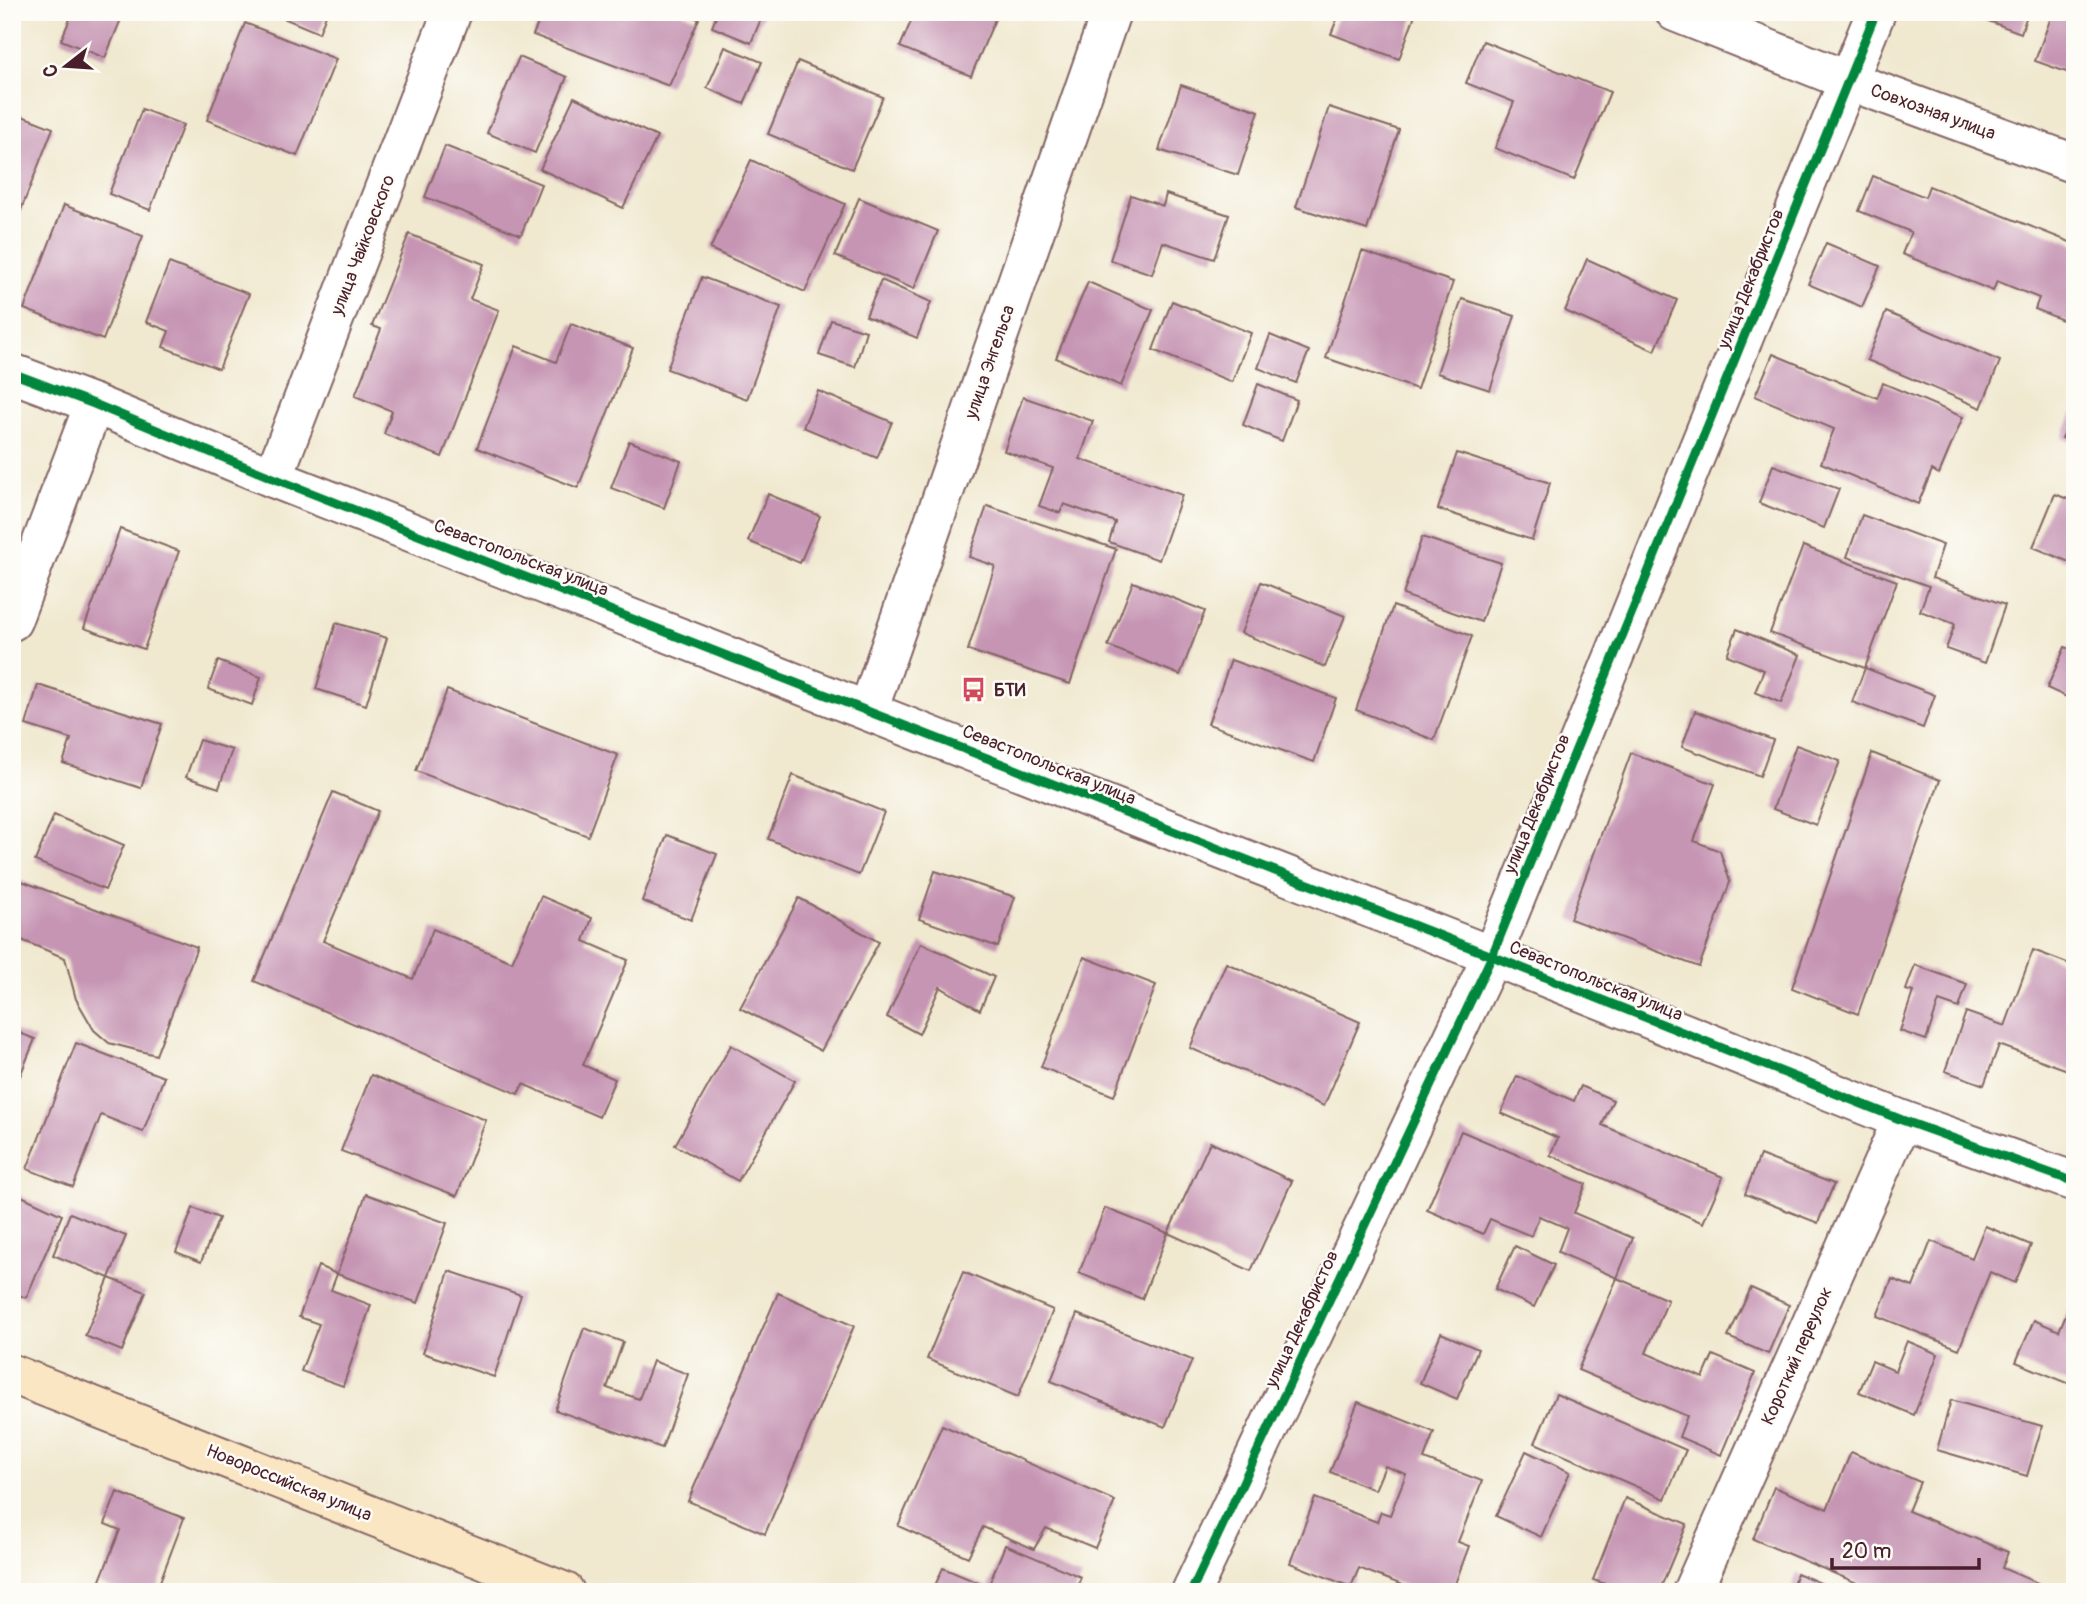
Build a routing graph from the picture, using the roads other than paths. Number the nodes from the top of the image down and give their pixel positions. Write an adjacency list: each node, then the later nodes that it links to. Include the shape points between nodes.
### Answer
1 (453, 12): 9 (street, улица Чайковского)
2 (1111, 12): 11 (street, улица Энгельса)
3 (1675, 12): 5 (street, Совхозная улица)
4 (1876, 12): 5 (street, улица Декабристов)
5 (1849, 81): 6 (street, Совхозная улица); 12 (street, улица Декабристов)
6 (2075, 164)
7 (12, 373): 8 (street, Севастопольская улица)
8 (94, 404): 9 (street, Севастопольская улица); 10 (street)
9 (273, 478): 11 (street, Севастопольская улица)
10 (12, 621)
11 (869, 711): 12 (street, Севастопольская улица)
12 (1492, 956): 13 (street, Севастопольская улица); 17 (street, улица Декабристов)
13 (1902, 1120): 14 (street, Севастопольская улица); 18 (street, Короткий переулок)
14 (2075, 1182)
15 (12, 1374): 16 (street, Новороссийская улица)
16 (565, 1592)
17 (1191, 1592)
18 (1692, 1592)

